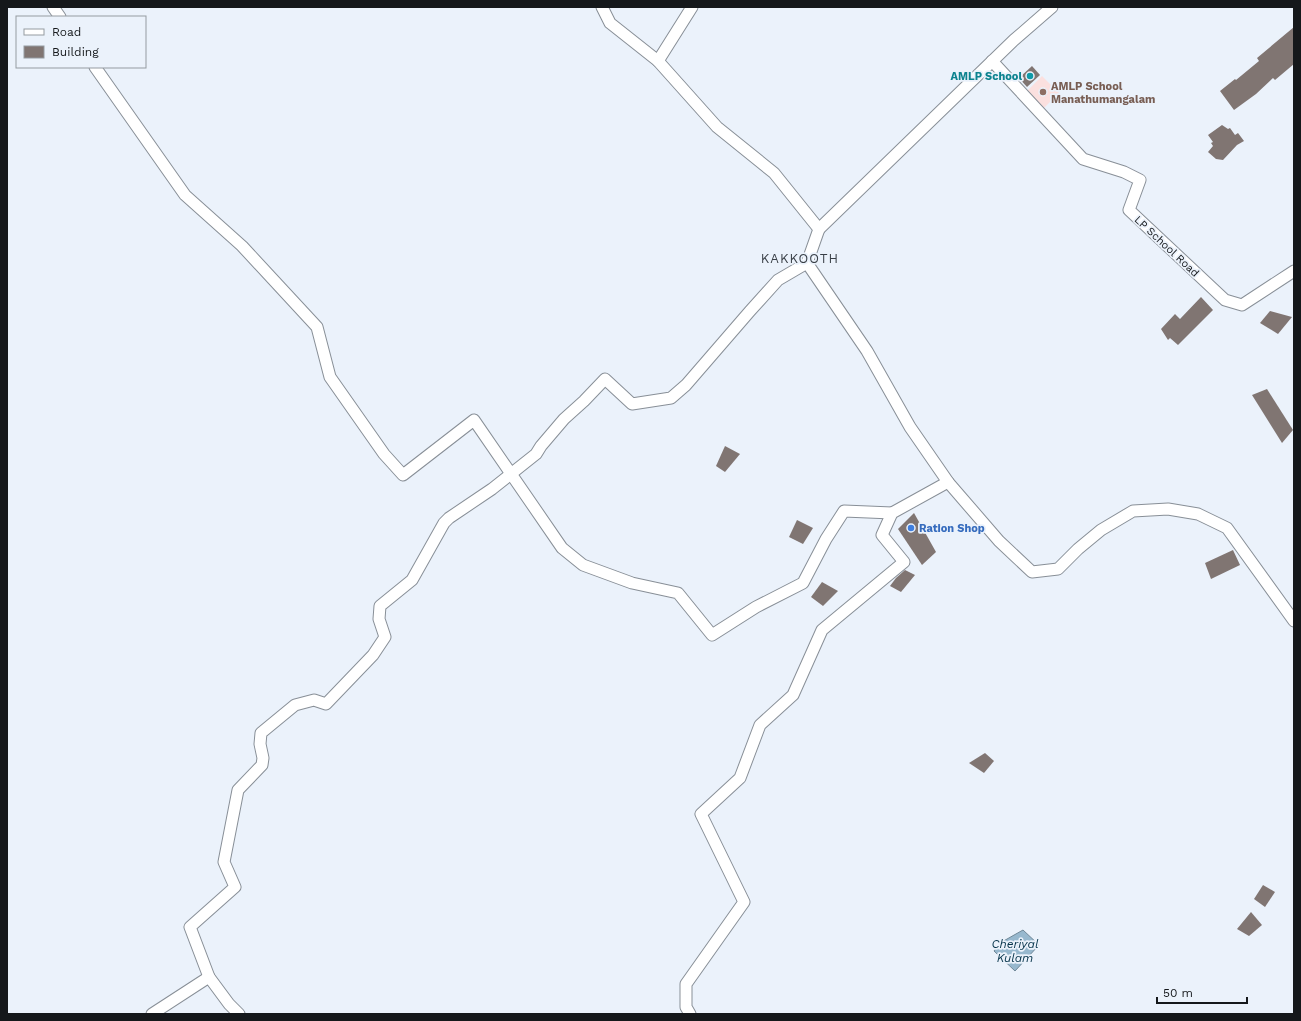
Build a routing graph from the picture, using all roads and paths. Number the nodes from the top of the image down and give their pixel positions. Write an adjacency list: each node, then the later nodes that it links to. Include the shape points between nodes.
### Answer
1 (53, 7): 5 (street)
2 (602, 7): 6 (street, via 610,23)
3 (692, 7): 6 (street)
4 (1052, 7): 7 (street)
5 (59, 16)
6 (658, 61): 9 (street, via 717,127 774,173)
7 (992, 61): 9 (street); 11 (street, LP School Road, via 1082,158 1140,180 1128,210 1225,300 1242,305)
8 (96, 68): 12 (street, via 185,195 242,246 317,327 330,377 384,454 404,475 474,420)
9 (819, 230): 10 (street)
10 (807, 263): 12 (street, via 778,280 671,398 632,404 605,380 564,419 536,454); 13 (street, via 867,351 910,427)
11 (1294, 271)
12 (511, 474): 14 (street, via 562,548 582,565 632,583 678,593 712,635 756,607 803,583 844,511); 16 (street, via 444,524 412,580 380,606 379,619 385,637 373,655 346,684 326,704 314,700 295,705 261,733 262,765 238,790 224,862 235,887 190,927)
13 (948, 482): 14 (street); 15 (street, via 999,541 1032,572 1058,569 1101,530 1133,511 1168,509 1198,514 1227,528)
14 (892, 513): 19 (street, via 882,535 904,562 822,630 793,695 760,725 740,778 701,814 744,902 686,984 686,1008)
15 (1294, 621)
16 (209, 977): 17 (street); 18 (street)
17 (152, 1014)
18 (239, 1014)
19 (690, 1014)

